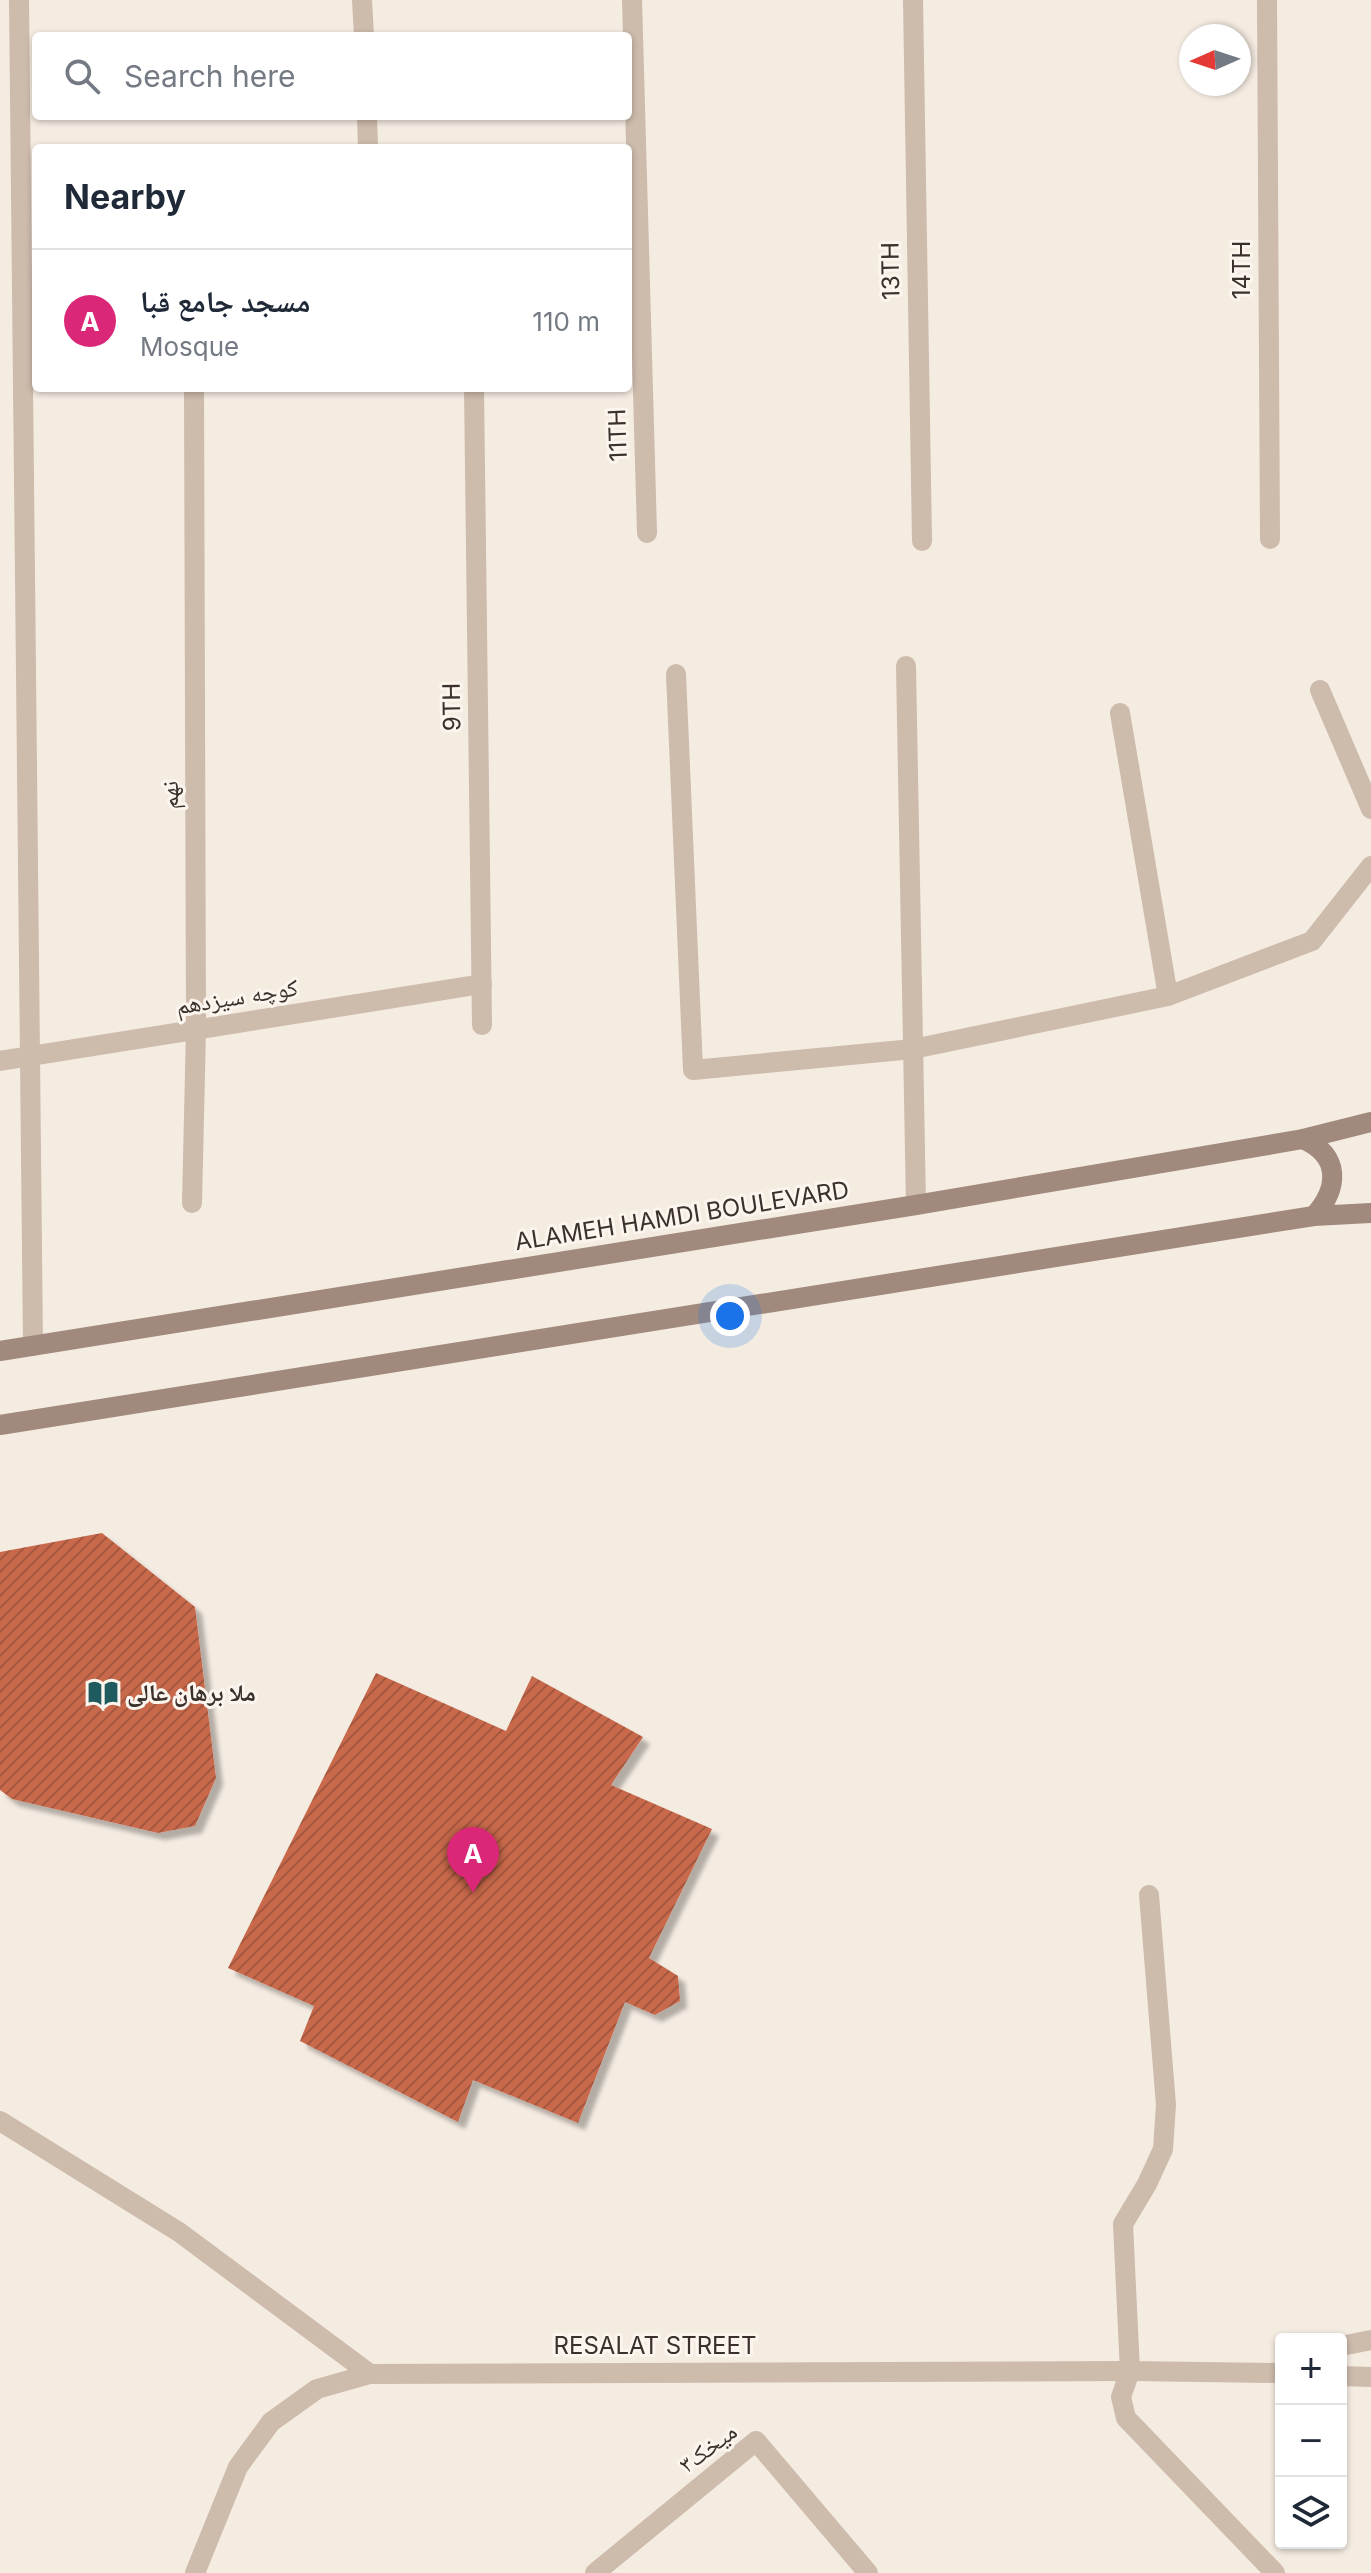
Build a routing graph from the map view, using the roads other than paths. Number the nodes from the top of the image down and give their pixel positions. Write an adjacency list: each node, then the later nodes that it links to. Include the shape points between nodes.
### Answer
1 (19, 0): 25 (street)
2 (362, 0): 6 (street)
3 (632, 0): 11 (street, 11TH)
4 (913, 0): 13 (street, 13TH)
5 (1267, 0): 12 (street, 14TH)
6 (364, 32)
7 (367, 120): 8 (street)
8 (368, 144)
9 (194, 392): 23 (street, نهم)
10 (474, 392): 20 (street, 9TH)
11 (647, 533)
12 (1270, 539)
13 (922, 541)
14 (906, 666): 24 (street)
15 (676, 674): 24 (street, via 693,1070)
16 (1320, 690): 18 (street)
17 (1120, 713): 21 (street)
18 (1371, 809)
19 (1371, 866): 21 (street, via 1312,941)
20 (482, 984): 22 (street, 9TH); 23 (street, کوچه سیزدهم)
21 (1168, 996): 24 (street)
22 (482, 1025)
23 (196, 1029): 25 (street, کوچه سیزدهم); 29 (street, نهم)
24 (913, 1049): 30 (street)
25 (30, 1056): 26 (street, کوچه سیزدهم); 33 (street)
26 (0, 1061)
27 (1371, 1122): 28 (main road, ALAMEH HAMDI BOULEVARD)
28 (1303, 1139): 30 (main road, ALAMEH HAMDI BOULEVARD); 32 (main road, via 1318,1146 1330,1161 1333,1183 1327,1202)
29 (192, 1203)
30 (916, 1205): 33 (main road, ALAMEH HAMDI BOULEVARD)
31 (1371, 1213): 32 (main road)
32 (1314, 1216): 35 (main road)
33 (33, 1346): 34 (main road, ALAMEH HAMDI BOULEVARD)
34 (0, 1351)
35 (0, 1425)
36 (1149, 1895): 41 (street, via 1166,2105 1163,2149 1123,2224)
37 (0, 2121): 44 (street, via 179,2232)
38 (1371, 2340): 39 (street)
39 (1347, 2345)
40 (1275, 2360): 42 (street)
41 (1130, 2371): 42 (street, RESALAT STREET); 44 (street, RESALAT STREET); 50 (street, via 1121,2397 1126,2418)
42 (1223, 2371): 43 (street)
43 (1275, 2373)
44 (370, 2374): 47 (street, RESALAT STREET, via 317,2389 271,2422 238,2467)
45 (1347, 2376): 46 (street)
46 (1371, 2377)
47 (195, 2573)
48 (595, 2573): 49 (street, میخک۳, via 756,2441)
49 (868, 2573)
50 (1275, 2573)

